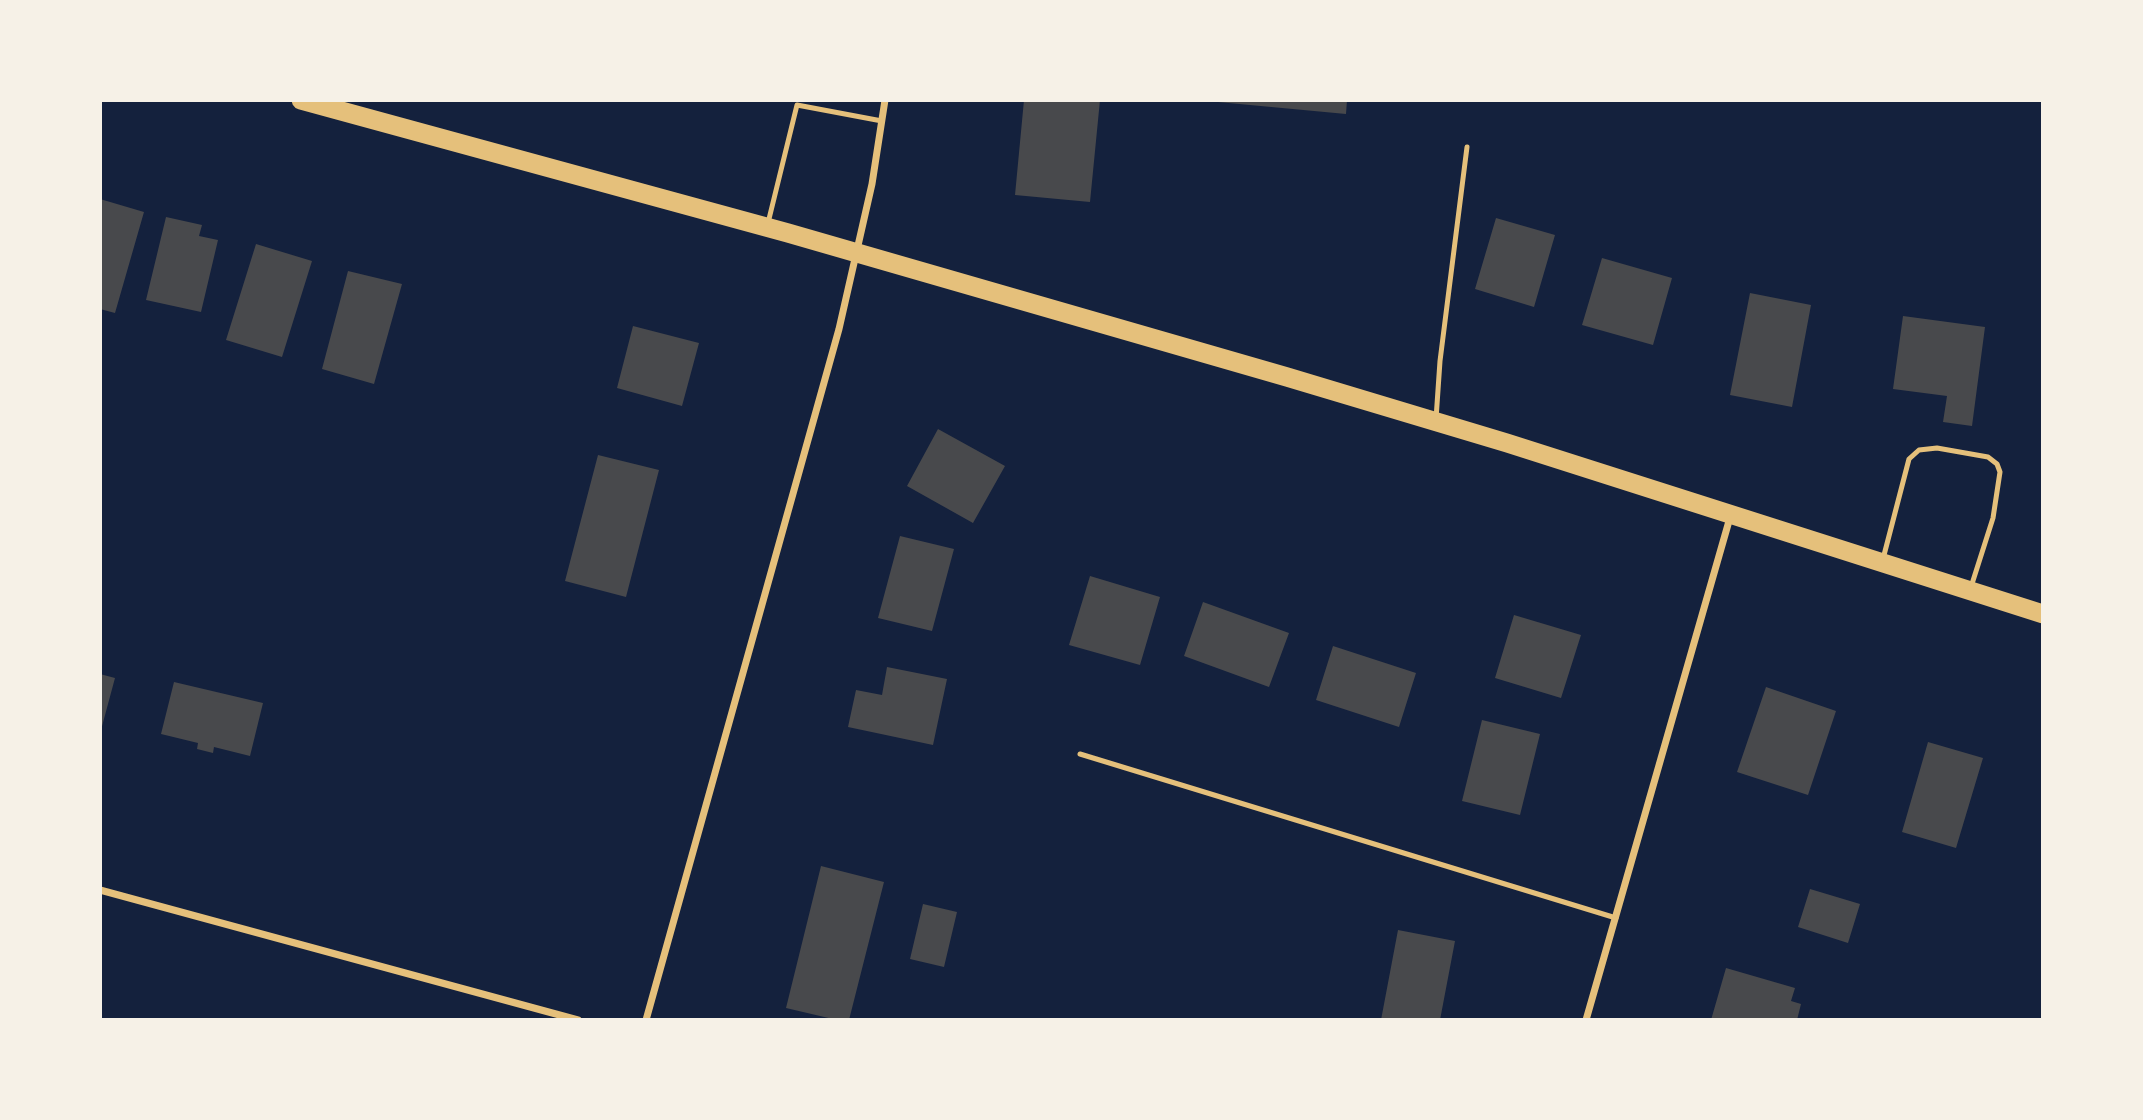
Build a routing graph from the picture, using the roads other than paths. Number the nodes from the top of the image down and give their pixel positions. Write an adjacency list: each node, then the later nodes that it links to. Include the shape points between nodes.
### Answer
1 (301, 100): 5 (highway)
2 (885, 100): 3 (street)
3 (881, 121): 5 (lane, via 797,105); 6 (street)
4 (1467, 146): 7 (lane)
5 (766, 227): 6 (highway)
6 (856, 254): 7 (highway); 16 (street)
7 (1436, 422): 8 (highway)
8 (1731, 514): 9 (highway); 14 (street)
9 (1882, 562): 10 (highway); 10 (lane, via 1909,459 1919,450 1937,447 1988,457 2000,472 1993,518)
10 (1970, 590): 11 (highway)
11 (2043, 614)
12 (1080, 754): 14 (lane)
13 (100, 890): 15 (street)
14 (1616, 918): 17 (street)
15 (578, 1020)
16 (646, 1020)
17 (1586, 1020)

